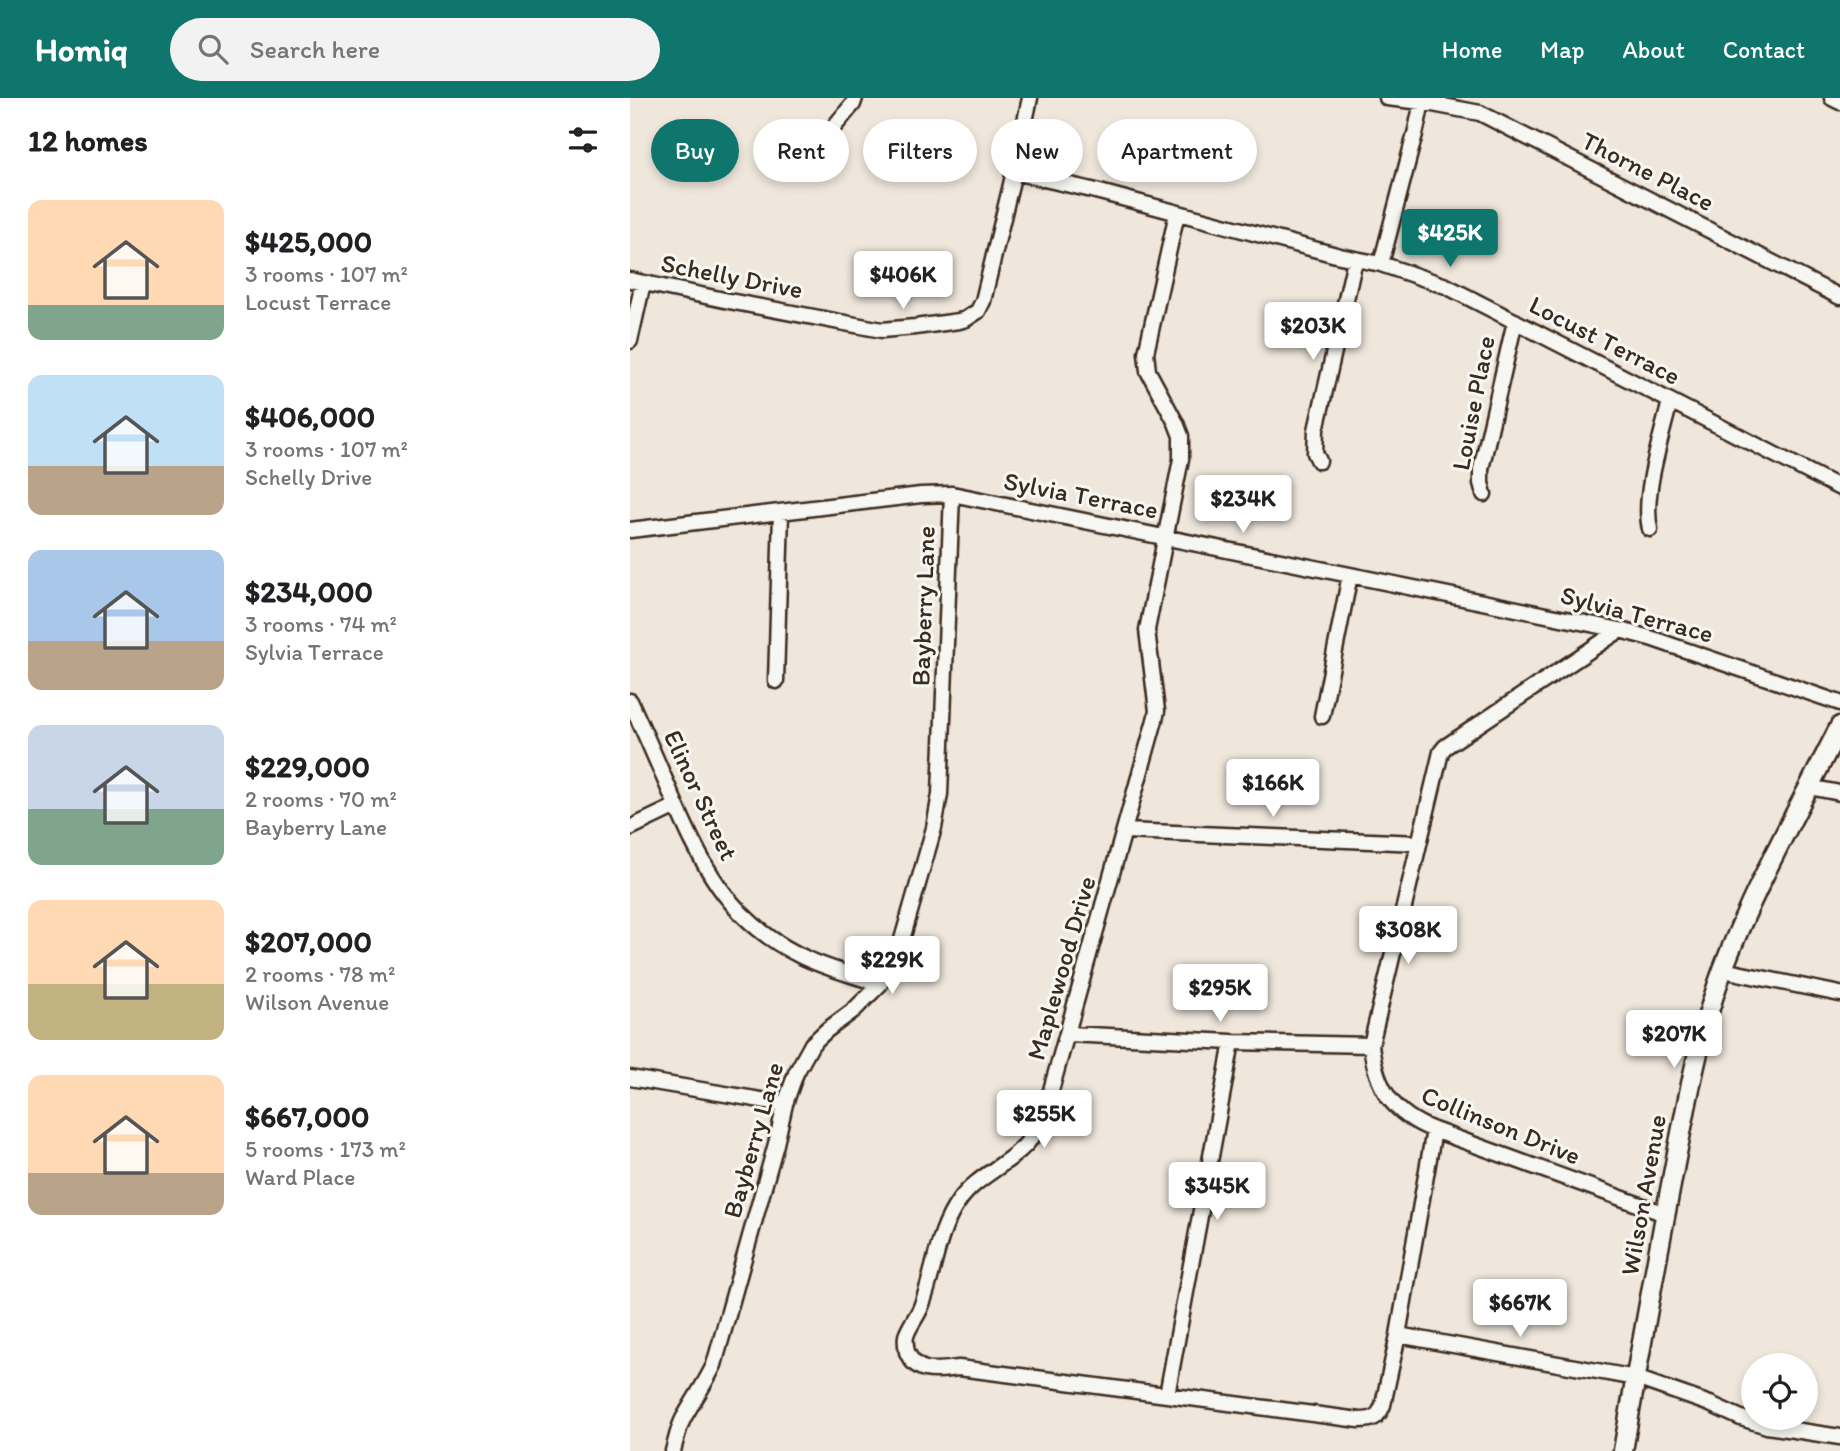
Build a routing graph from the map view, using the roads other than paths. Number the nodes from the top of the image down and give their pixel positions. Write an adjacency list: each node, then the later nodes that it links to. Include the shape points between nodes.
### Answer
1 (855, 98): 7 (street)
2 (1030, 98): 8 (street, Schelly Drive)
3 (1387, 98): 5 (street, Thorne Place)
4 (1832, 98): 6 (street)
5 (1422, 102): 13 (street); 15 (street, Thorne Place, via 1480,113)
6 (1840, 102)
7 (840, 119)
8 (1025, 119)
9 (1012, 182): 14 (street, Schelly Drive, via 983,301 966,319 882,330)
10 (1058, 182): 11 (street, Locust Terrace)
11 (1177, 213): 12 (street, Locust Terrace); 26 (street, Maplewood Drive, via 1146,353 1148,371 1176,423 1182,445)
12 (1355, 260): 13 (street, Locust Terrace); 19 (street, via 1315,430)
13 (1381, 264): 16 (street, Locust Terrace, via 1446,286)
14 (636, 282): 17 (street)
15 (1840, 297)
16 (1515, 321): 18 (street, Locust Terrace); 22 (street, Louise Place, via 1481,469)
17 (630, 341)
18 (1670, 401): 20 (street, Locust Terrace); 24 (street, via 1649,493)
19 (1319, 461)
20 (1840, 488)
21 (952, 494): 23 (street, Sylvia Terrace); 26 (street, Sylvia Terrace); 41 (street, Bayberry Lane, via 938,811 897,957)
22 (1484, 494)
23 (781, 513): 25 (street, Sylvia Terrace); 29 (street)
24 (1650, 528)
25 (630, 530)
26 (1165, 537): 27 (street, Sylvia Terrace); 38 (street, Maplewood Drive, via 1147,630 1157,711)
27 (1350, 575): 28 (street, Sylvia Terrace); 32 (street)
28 (1620, 630): 31 (street, Sylvia Terrace); 39 (street, Collinson Drive, via 1445,747)
29 (776, 681)
30 (630, 701): 36 (street, Elinor Street)
31 (1840, 703)
32 (1322, 716)
33 (1840, 726): 34 (street, Wilson Avenue)
34 (1809, 787): 35 (street); 40 (street, Wilson Avenue, via 1751,902)
35 (1840, 793)
36 (676, 806): 37 (street); 41 (street, Elinor Street, via 714,881 751,923 797,954)
37 (630, 828)
38 (1125, 831): 39 (street); 43 (street, Maplewood Drive)
39 (1419, 843): 45 (street, Collinson Drive)
40 (1723, 970): 42 (street); 49 (street, Wilson Avenue, via 1693,1071)
41 (880, 984): 47 (street, Bayberry Lane, via 808,1049)
42 (1840, 995)
43 (1068, 1034): 44 (street); 52 (street, Maplewood Drive, via 1033,1136 971,1187 949,1217 922,1306 906,1334 907,1351 919,1366 932,1371 958,1368)
44 (1232, 1042): 45 (street); 52 (street)
45 (1371, 1045): 48 (street, Collinson Drive, via 1377,1075 1390,1099 1410,1119)
46 (630, 1078): 47 (street)
47 (785, 1104): 54 (street, Bayberry Lane, via 714,1366 684,1418)
48 (1434, 1130): 49 (street, Collinson Drive); 50 (street, Maplewood Drive)
49 (1665, 1214): 51 (street, Wilson Avenue)
50 (1398, 1335): 51 (street); 52 (street, Maplewood Drive, via 1383,1405 1372,1420)
51 (1636, 1378): 53 (street, via 1768,1426); 55 (street, Wilson Avenue)
52 (1167, 1395)
53 (1840, 1437)
54 (673, 1451)
55 (1623, 1451)

